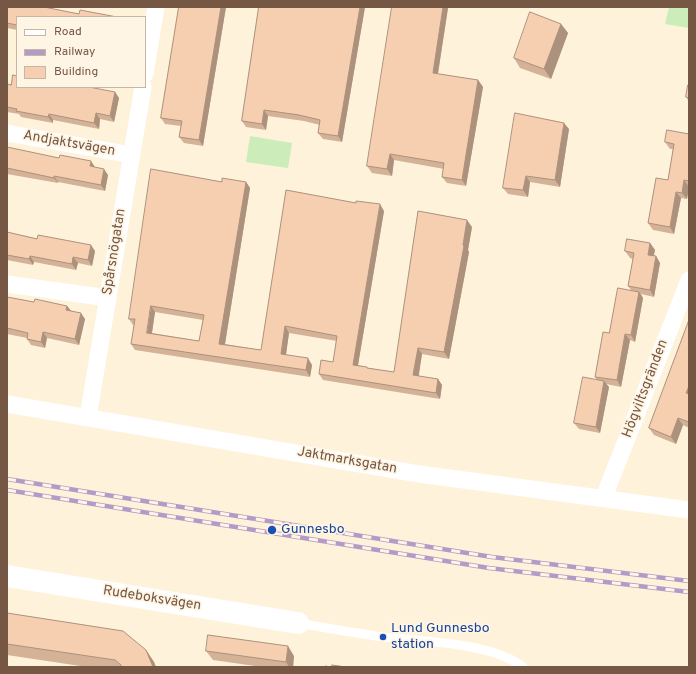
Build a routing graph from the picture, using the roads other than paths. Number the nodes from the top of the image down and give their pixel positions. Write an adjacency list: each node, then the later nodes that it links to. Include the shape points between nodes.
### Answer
1 (156, 7): 2 (street)
2 (146, 68)
3 (143, 88): 5 (street, Spårsnögatan)
4 (7, 133): 5 (street, Andjaktsvägen)
5 (132, 155): 8 (street, Spårsnögatan)
6 (689, 280): 11 (street, Högviltsgränden)
7 (7, 284): 8 (street)
8 (108, 298): 10 (street, Spårsnögatan)
9 (7, 404): 10 (street, Jaktmarksgatan)
10 (88, 417): 11 (street, Jaktmarksgatan, via 419,474)
11 (604, 497): 12 (street, Jaktmarksgatan)
12 (689, 510)
13 (7, 576): 14 (street, Rudeboksvägen)
14 (298, 622): 15 (lane, via 383,637 480,649 507,658)
15 (523, 667)

